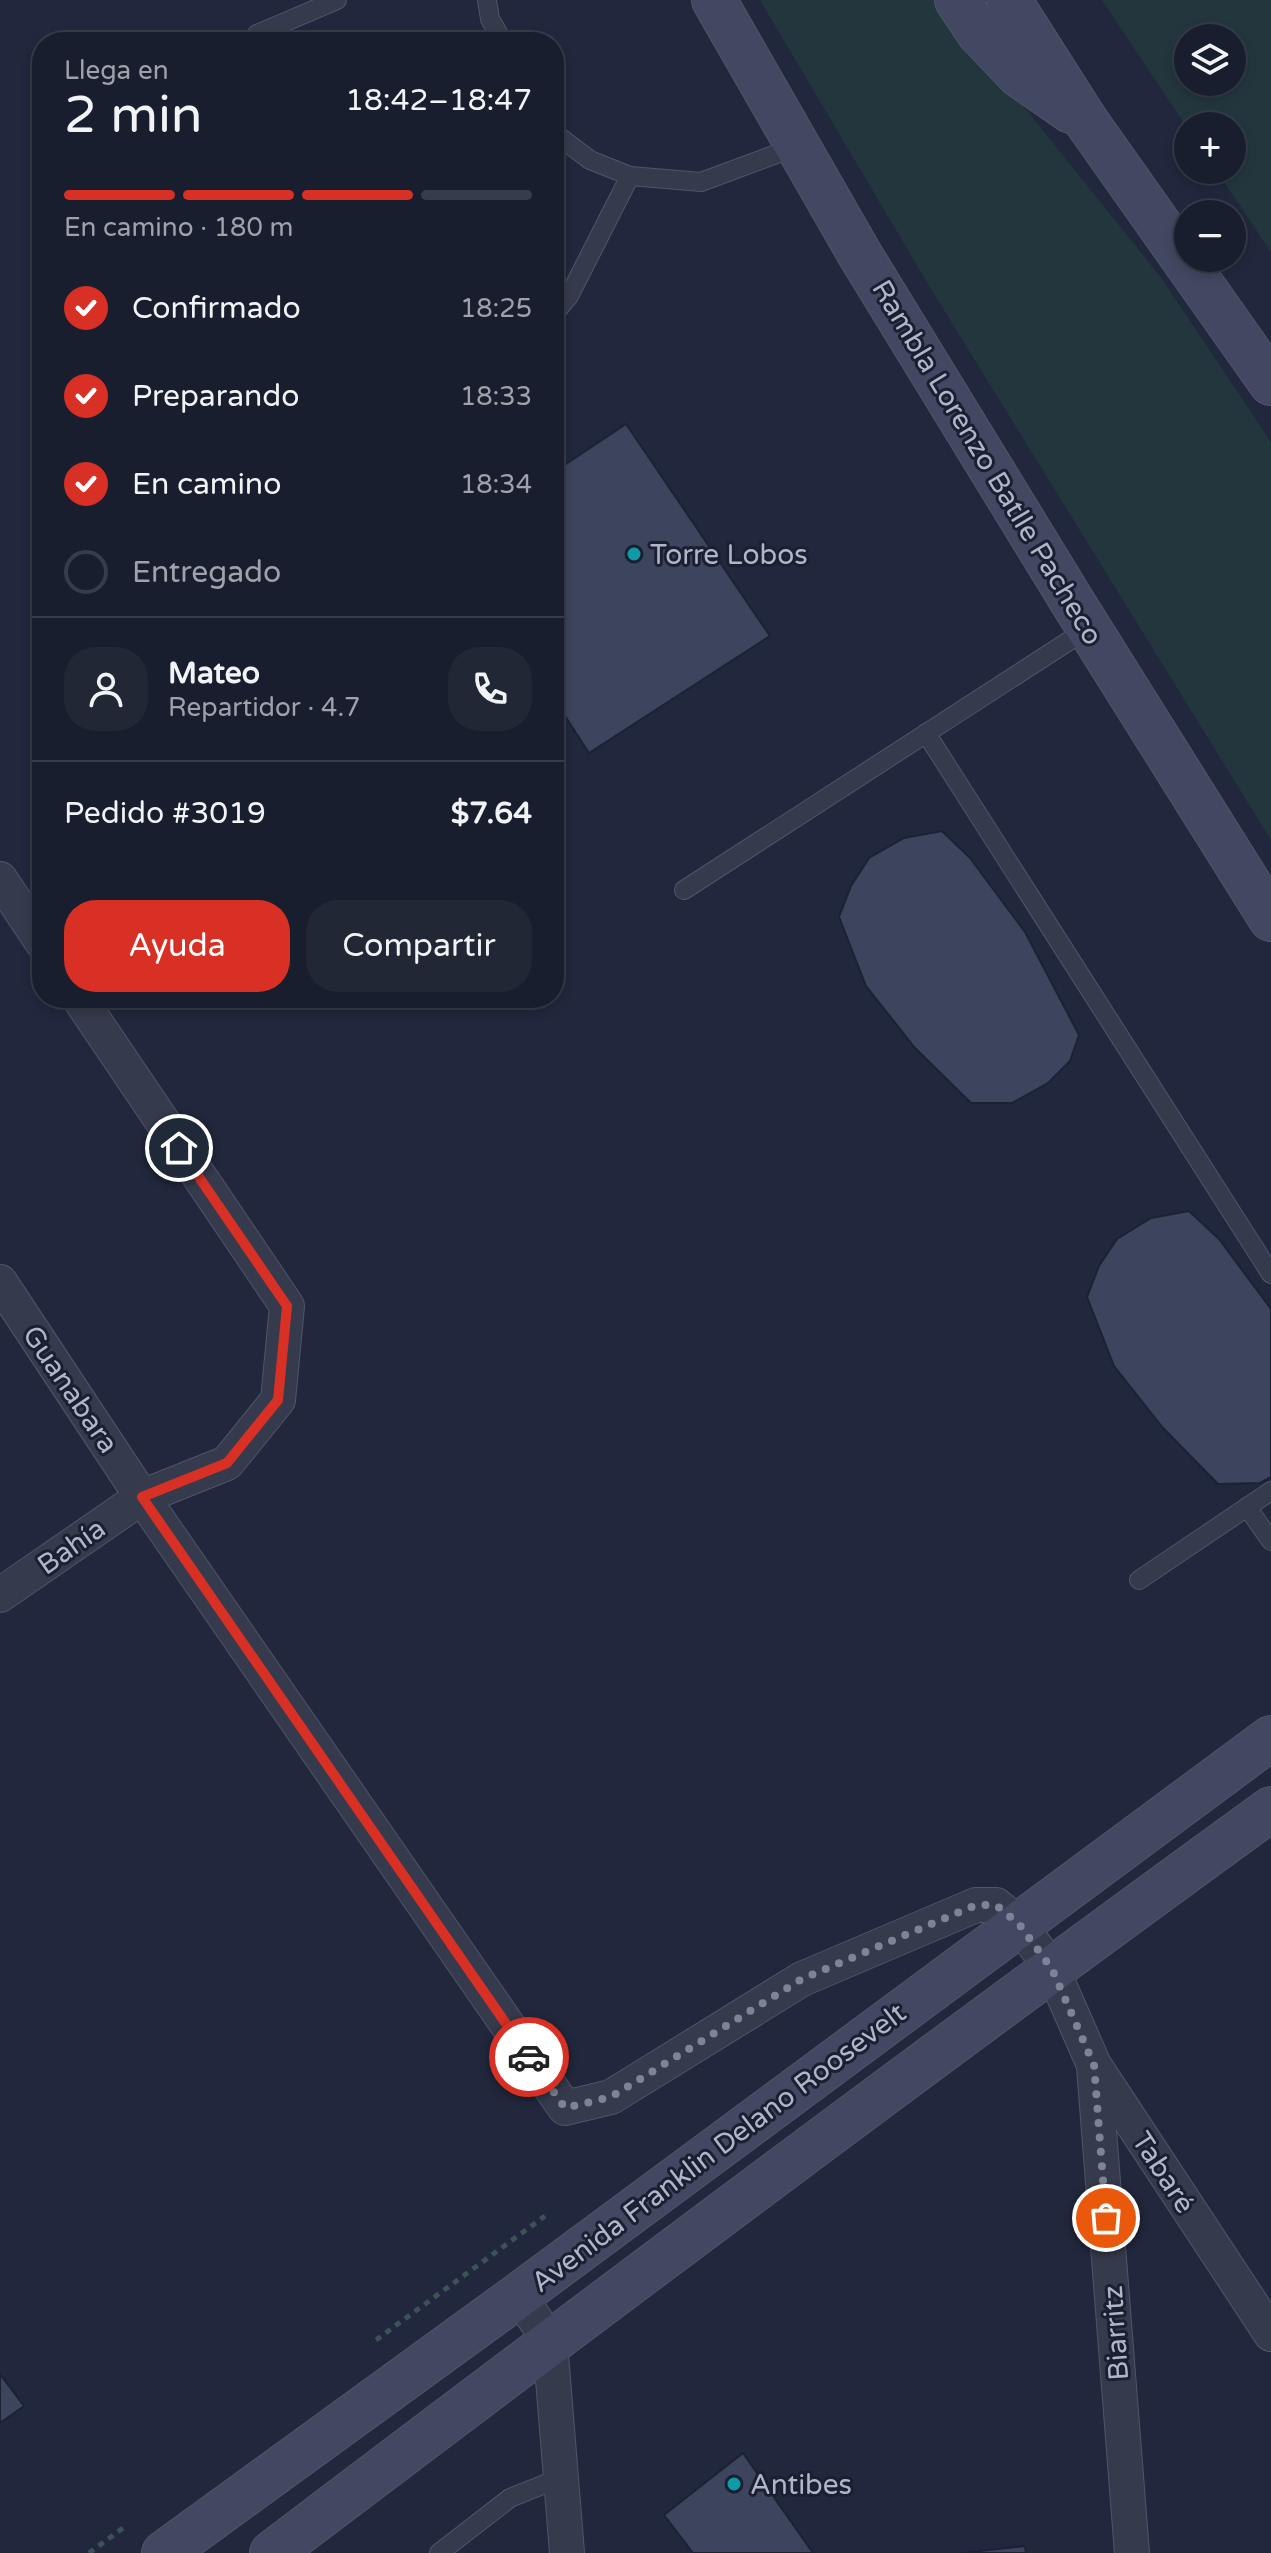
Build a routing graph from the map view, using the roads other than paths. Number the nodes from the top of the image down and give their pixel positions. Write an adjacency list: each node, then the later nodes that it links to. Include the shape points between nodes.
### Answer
1 (337, 0): 6 (lane)
2 (487, 0): 7 (lane)
3 (714, 0): 10 (main road, Rambla Lorenzo Batlle Pacheco)
4 (957, 0): 8 (main road, via 979,33 1019,75)
5 (1009, 0): 8 (main road)
6 (262, 32)
7 (497, 32)
8 (1086, 121): 13 (main road)
9 (564, 140): 11 (lane, via 590,160)
10 (798, 146): 11 (lane, via 701,182); 14 (main road, Rambla Lorenzo Batlle Pacheco)
11 (630, 176): 12 (lane)
12 (564, 302)
13 (1271, 383)
14 (1089, 628): 15 (lane); 18 (main road, Rambla Lorenzo Batlle Pacheco)
15 (926, 733): 17 (lane); 21 (lane)
16 (0, 879): 19 (street)
17 (684, 890)
18 (1271, 919)
19 (32, 927)
20 (86, 1008): 24 (street, via 287,1306 278,1400 227,1463)
21 (1271, 1274)
22 (6, 1304): 24 (street, Guanabara)
23 (1271, 1491): 25 (lane)
24 (142, 1497): 28 (street, Bahía); 31 (street, Guanabara, via 565,2108 611,2097 802,1979 976,1905 996,1905)
25 (1247, 1507): 26 (lane); 27 (lane)
26 (1271, 1541)
27 (1139, 1580)
28 (0, 1595)
29 (1271, 1738): 31 (main road, Avenida Franklin Delano Roosevelt)
30 (1271, 1809): 32 (main road, Avenida Franklin Delano Roosevelt)
31 (1019, 1924): 32 (street, Tabaré); 34 (main road, Avenida Franklin Delano Roosevelt)
32 (1052, 1969): 33 (street, Tabaré); 36 (main road, Avenida Franklin Delano Roosevelt)
33 (1094, 2065): 35 (street, Tabaré); 42 (street, Biarritz)
34 (519, 2295): 36 (street); 38 (main road, Avenida Franklin Delano Roosevelt)
35 (1271, 2334)
36 (550, 2342): 37 (street); 39 (main road, Avenida Franklin Delano Roosevelt)
37 (560, 2478): 40 (lane, via 510,2498); 41 (street)
38 (164, 2553)
39 (272, 2553)
40 (439, 2553)
41 (567, 2553)
42 (1132, 2553)

